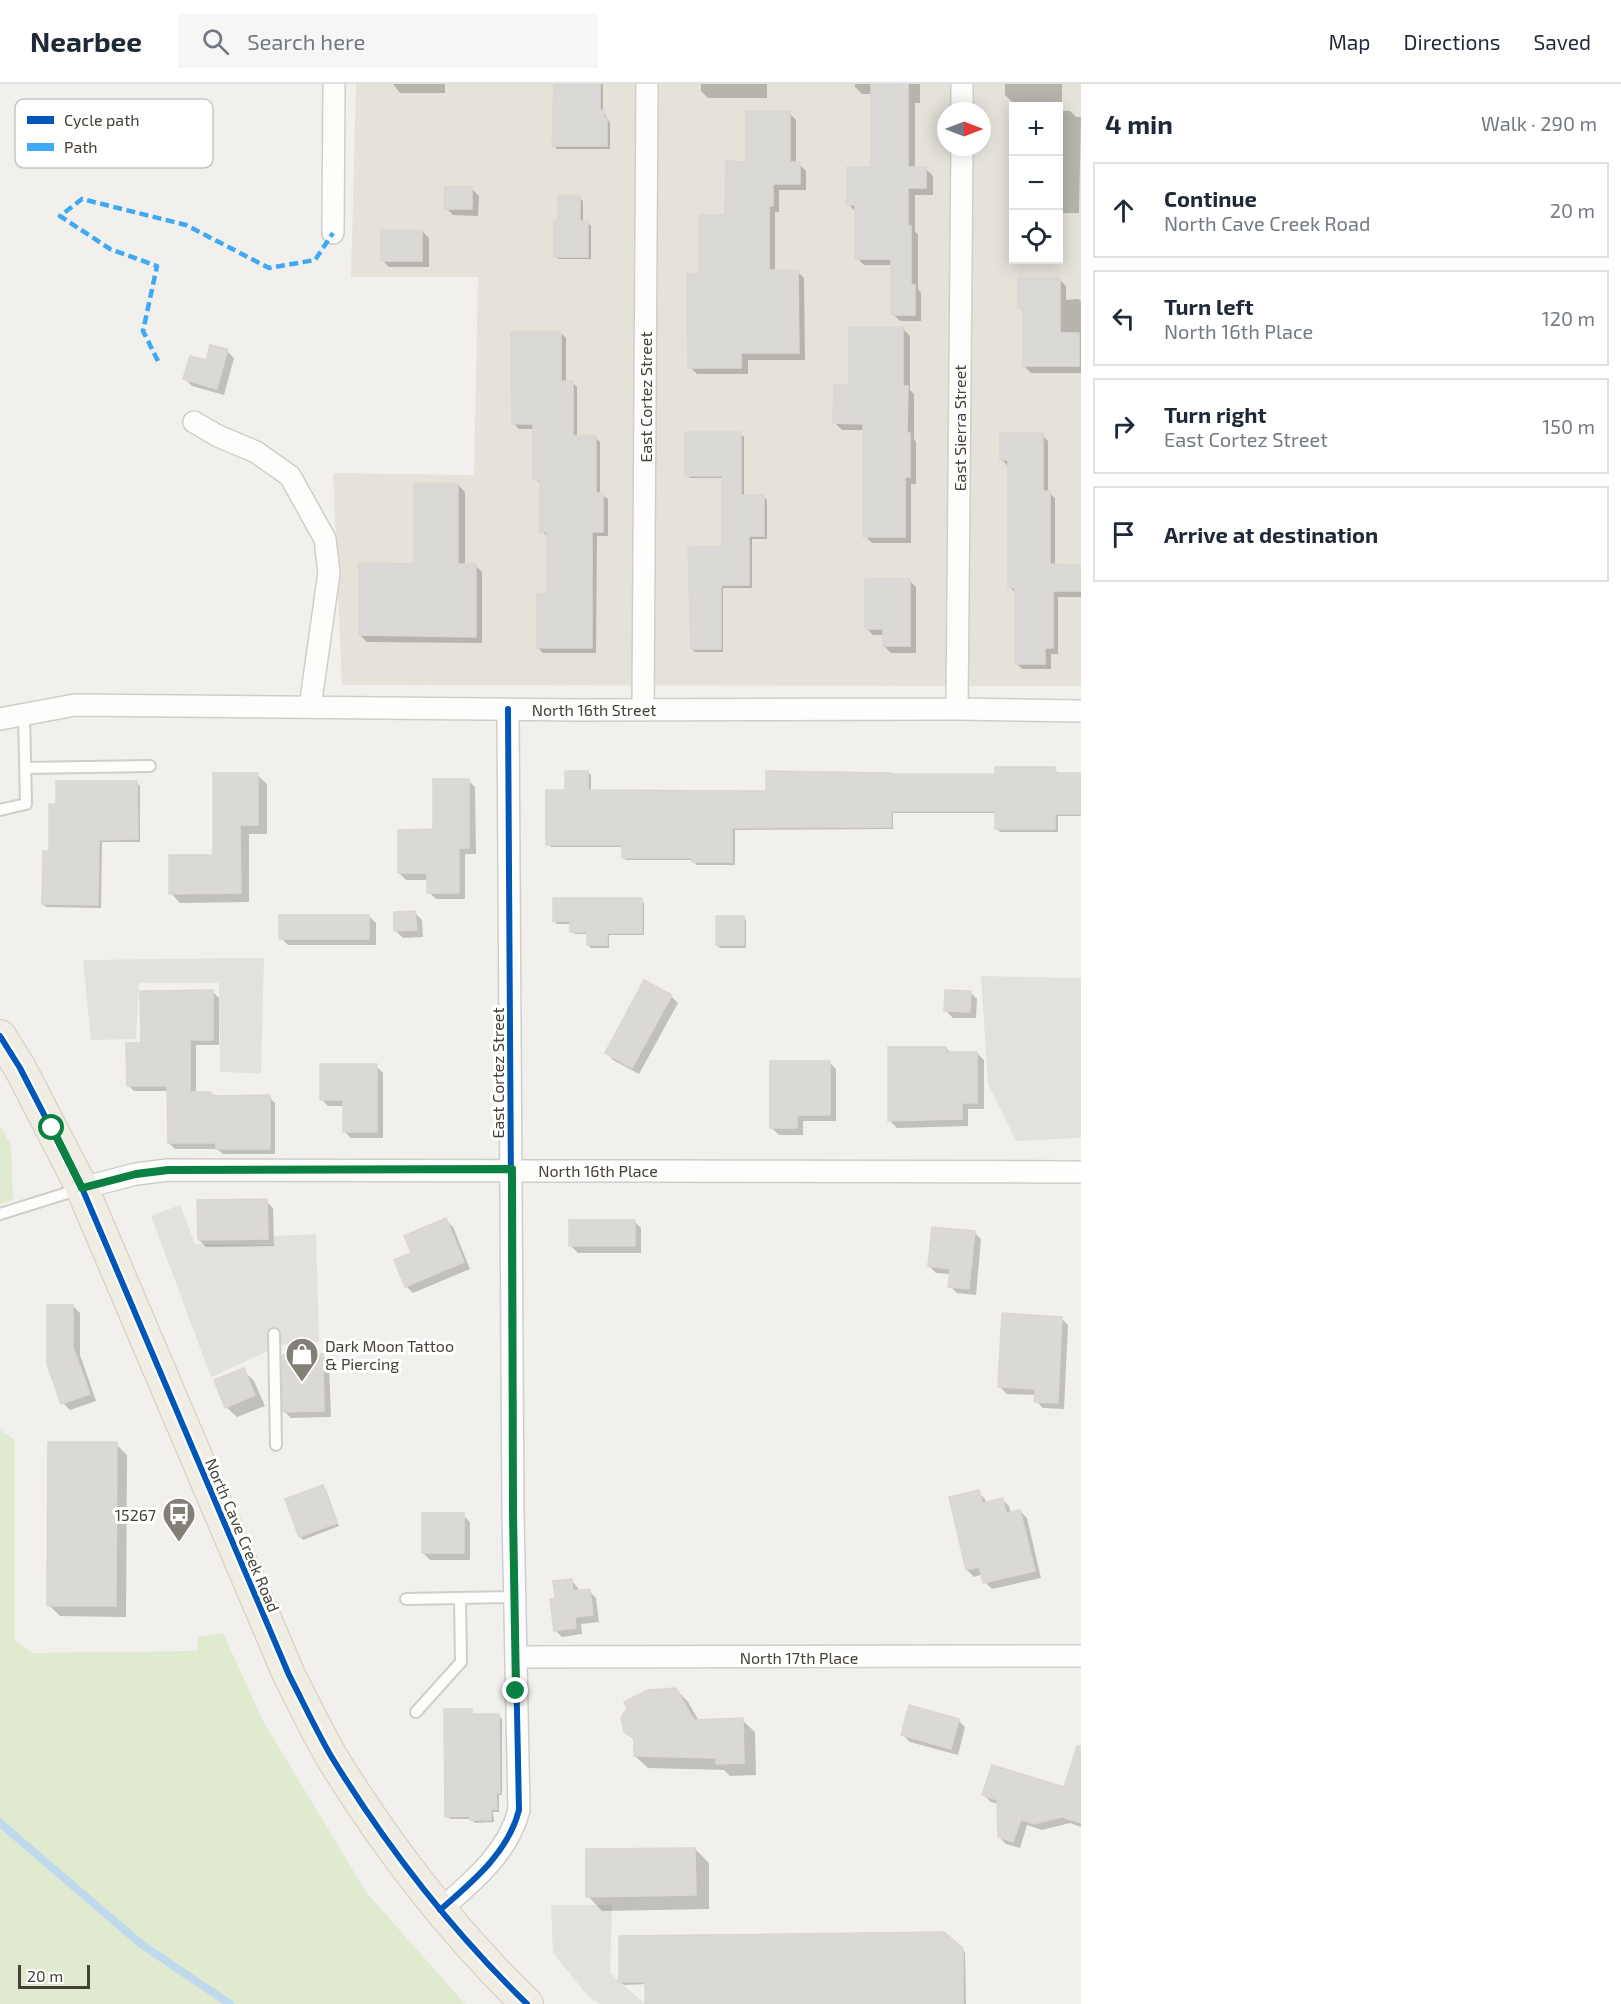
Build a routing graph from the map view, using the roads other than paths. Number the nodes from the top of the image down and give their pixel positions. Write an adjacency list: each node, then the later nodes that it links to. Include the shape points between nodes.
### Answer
1 (334, 84): 6 (street)
2 (647, 84): 11 (street, East Cortez Street)
3 (962, 84): 4 (street)
4 (962, 102)
5 (962, 156): 10 (street, East Sierra Street)
6 (333, 233)
7 (194, 422): 8 (street, via 256,452 290,476 325,539 329,573)
8 (310, 707): 9 (street, North 16th Street); 13 (street, North 16th Street, via 75,705)
9 (508, 709): 11 (street, North 16th Street); 19 (street, East Cortez Street)
10 (957, 709): 11 (street, North 16th Street); 12 (street, North 16th Street)
11 (643, 710)
12 (1081, 711)
13 (24, 714): 14 (street, North 16th Street); 16 (lane)
14 (0, 719)
15 (150, 766): 16 (lane)
16 (25, 768): 17 (lane, via 26,804)
17 (0, 810)
18 (0, 1036): 21 (main road, North Cave Creek Road)
19 (512, 1169): 20 (street, North 16th Place); 21 (street, North 16th Place, via 168,1170); 25 (street, East Cortez Street)
20 (1081, 1172)
21 (82, 1188): 22 (lane); 31 (main road, North Cave Creek Road, via 289,1675 354,1791)
22 (0, 1214)
23 (274, 1334): 24 (lane)
24 (276, 1445)
25 (515, 1597): 26 (lane); 29 (street, East Cortez Street)
26 (460, 1598): 27 (lane); 30 (lane, via 461,1662)
27 (406, 1599)
28 (1081, 1656): 29 (street, North 17th Place)
29 (516, 1658): 31 (street, East Cortez Street, via 516,1825 476,1879)
30 (416, 1712)
31 (440, 1910): 32 (main road, North Cave Creek Road)
32 (527, 2004)

